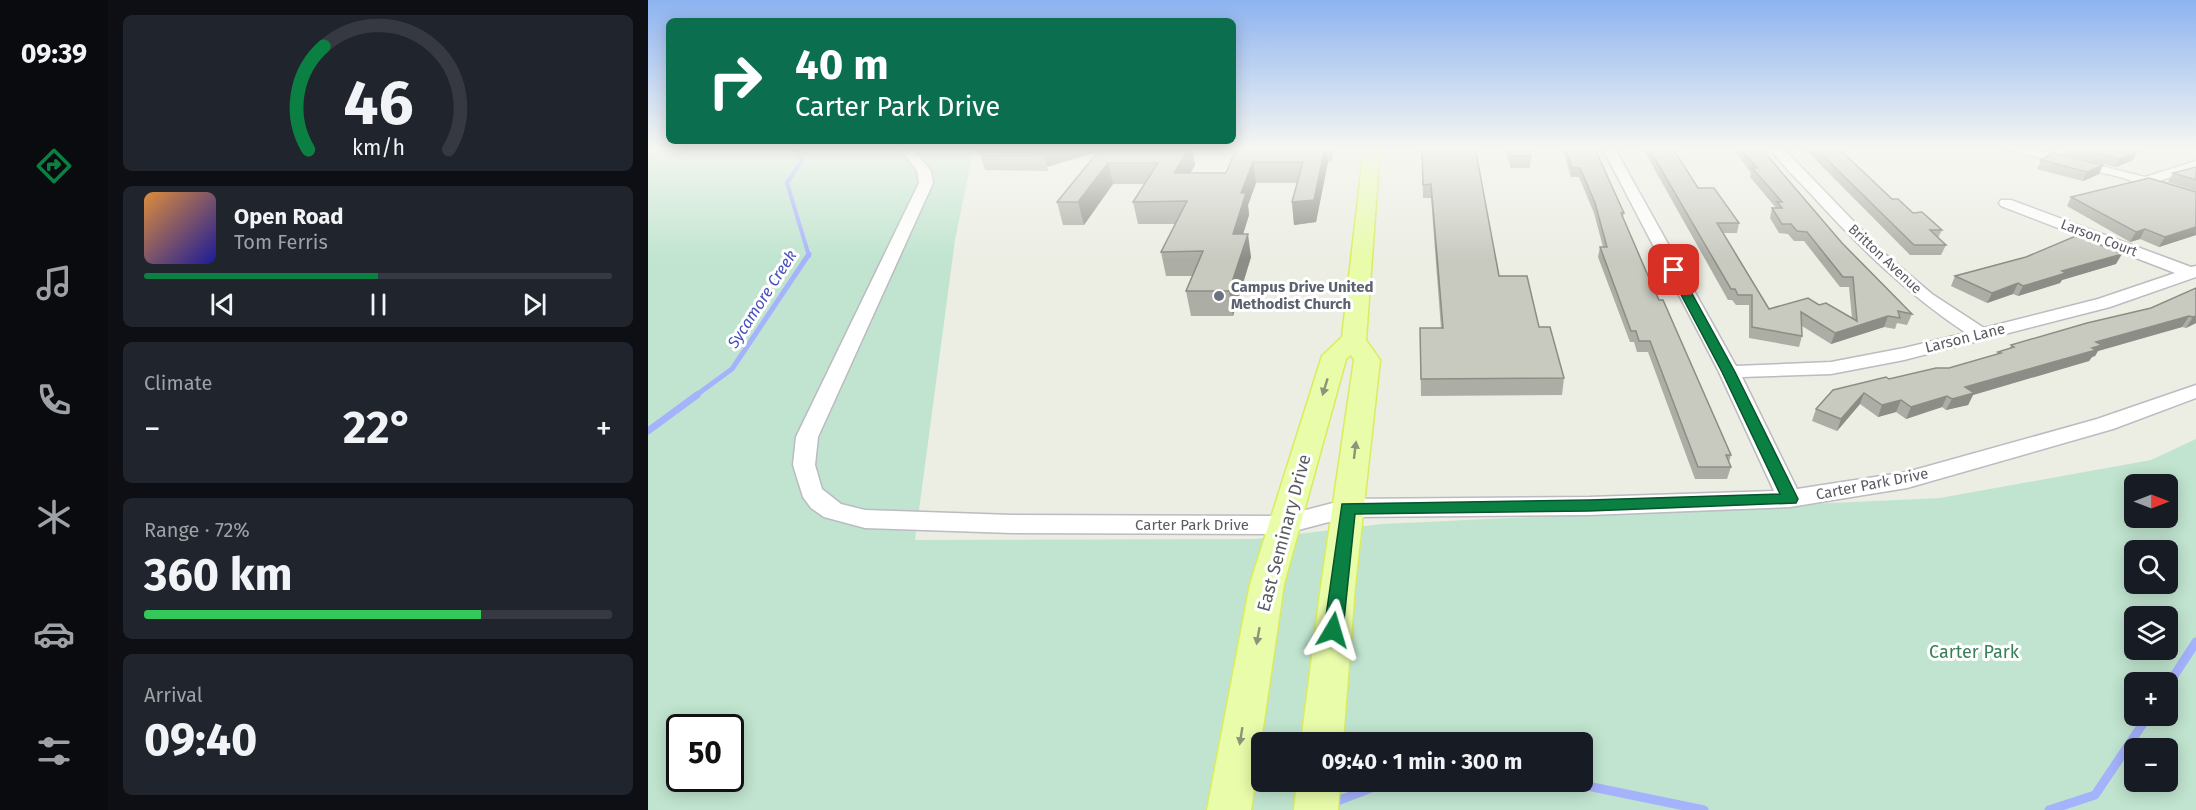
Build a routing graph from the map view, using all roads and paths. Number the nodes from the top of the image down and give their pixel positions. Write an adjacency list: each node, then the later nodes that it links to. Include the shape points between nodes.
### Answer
1 (925, 185): 15 (street, Carter Park Drive, via 807,438 804,465 811,491 820,502 833,511 865,519)
2 (1368, 185): 10 (main road)
3 (1628, 185): 11 (street)
4 (1811, 185): 9 (street, Britton Avenue, via 1862,241 1919,292)
5 (2156, 185): 6 (street)
6 (2196, 198)
7 (2006, 203): 8 (street, Larson Court)
8 (2193, 272): 9 (street, Larson Lane, via 2104,303)
9 (1980, 334): 11 (street, Larson Lane, via 1832,369)
10 (1354, 340): 14 (main road, one-way to 10, via 1367,360); 15 (main road, East Seminary Drive, one-way to 15, via 1334,356)
11 (1729, 372): 13 (street)
12 (2196, 391): 13 (street, Carter Park Drive, via 2105,424 1906,480)
13 (1790, 499): 14 (street, Carter Park Drive)
14 (1348, 508): 15 (street, Carter Park Drive); 16 (main road)
15 (1283, 525): 18 (main road, East Seminary Drive, one-way to 18, via 1267,584)
16 (1323, 732)
17 (1318, 792): 19 (main road)
18 (1229, 810)
19 (1316, 810)

